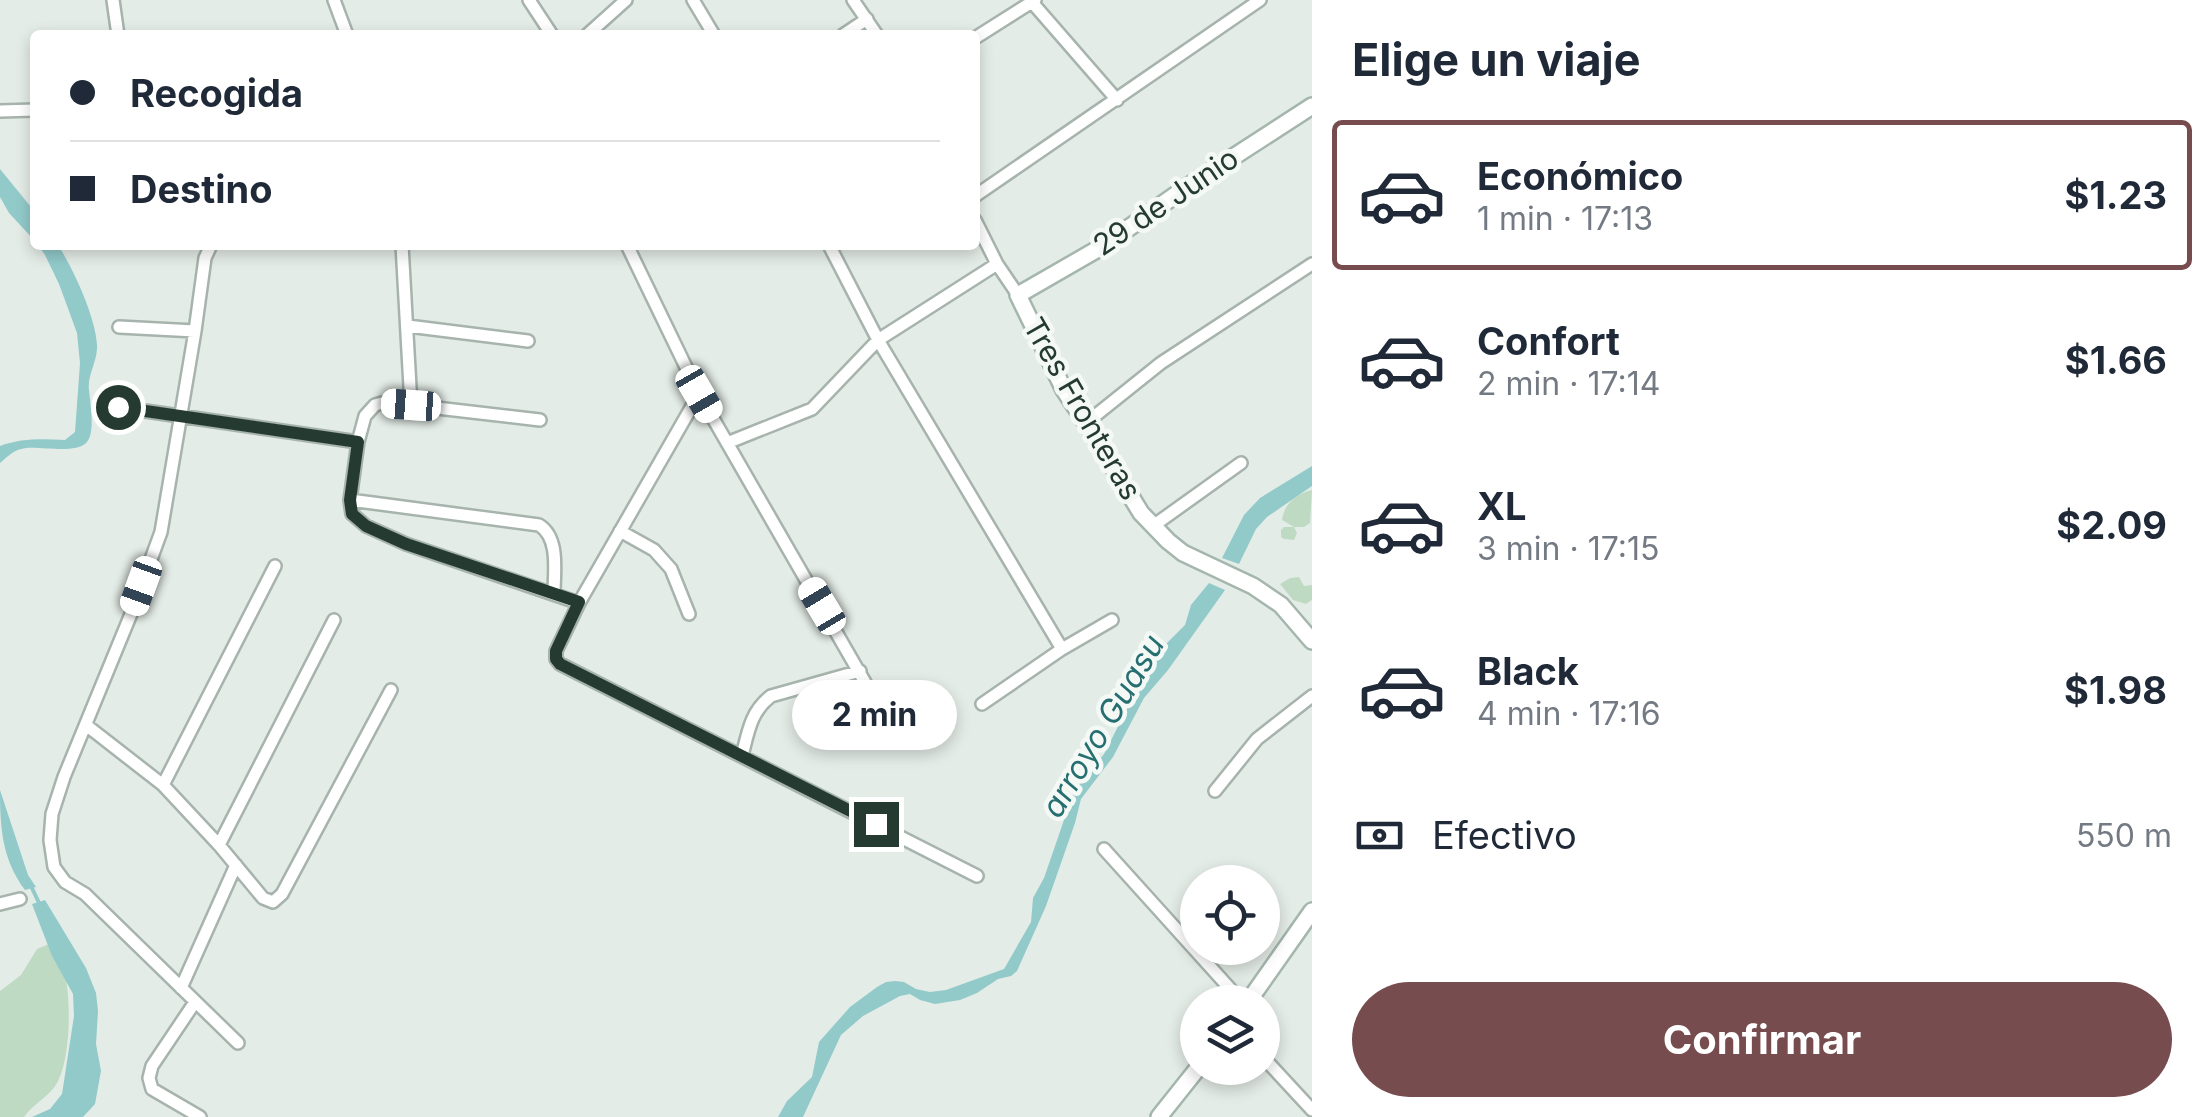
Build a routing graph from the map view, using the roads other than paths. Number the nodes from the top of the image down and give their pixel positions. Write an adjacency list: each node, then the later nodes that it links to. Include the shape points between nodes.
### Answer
1 (113, 0): 10 (street)
2 (334, 0): 11 (street)
3 (529, 0): 12 (street)
4 (626, 0): 13 (street)
5 (693, 0): 14 (street)
6 (853, 0): 9 (street)
7 (1260, 0): 18 (street)
8 (1032, 1): 17 (street); 18 (street)
9 (866, 19): 15 (street); 16 (street)
10 (117, 30)
11 (345, 30)
12 (549, 30)
13 (593, 30)
14 (711, 30)
15 (850, 30)
16 (873, 30)
17 (980, 35)
18 (1117, 100): 22 (street)
19 (1312, 106): 30 (street, 29 de Junio)
20 (30, 110): 21 (street)
21 (0, 111)
22 (980, 193)
23 (980, 230): 28 (street, Tres Fronteras)
24 (209, 250): 33 (street)
25 (402, 250): 31 (street)
26 (629, 250): 36 (street)
27 (831, 250): 34 (street)
28 (996, 264): 30 (street, Tres Fronteras); 34 (street)
29 (1312, 264): 41 (street, via 1161,363)
30 (1018, 295): 41 (street, Tres Fronteras)
31 (408, 326): 35 (street); 37 (street)
32 (120, 327): 33 (street)
33 (195, 331): 39 (street)
34 (878, 340): 43 (street, via 812,409); 55 (street)
35 (528, 341)
36 (699, 394): 43 (street); 47 (street)
37 (411, 405): 40 (street); 42 (street, via 375,405 364,416)
38 (118, 407): 39 (street)
39 (182, 416): 42 (street); 60 (street, via 160,532)
40 (540, 420)
41 (1086, 423): 46 (street, Tres Fronteras)
42 (358, 442): 45 (street)
43 (727, 443): 56 (street)
44 (1241, 463): 46 (street)
45 (350, 500): 49 (street, via 352,514 366,526); 49 (street, via 539,525 551,540)
46 (1153, 526): 54 (street, Tres Fronteras, via 1183,553 1281,605)
47 (620, 531): 50 (street); 51 (street, via 672,568)
48 (275, 566): 63 (street)
49 (554, 594): 50 (street)
50 (579, 602): 62 (street, via 556,651 560,664)
51 (689, 614)
52 (334, 620): 65 (street)
53 (1112, 620): 55 (street)
54 (1312, 640)
55 (1062, 649): 59 (street)
56 (860, 671): 61 (street); 62 (street, via 771,696 753,714)
57 (391, 690): 67 (street, via 282,894 273,902 264,898)
58 (1312, 696): 64 (street, via 1256,739)
59 (982, 704)
60 (86, 725): 63 (street); 74 (street, via 52,814 54,868)
61 (897, 738)
62 (742, 756): 68 (street)
63 (163, 785): 65 (street)
64 (1214, 791)
65 (219, 845): 67 (street)
66 (1104, 849): 72 (street)
67 (236, 865): 74 (street)
68 (978, 876)
69 (20, 899): 70 (street)
70 (0, 904)
71 (1312, 911): 73 (street)
72 (1229, 985)
73 (1258, 985)
74 (181, 988): 75 (street)
75 (195, 1002): 76 (street); 80 (street, via 149,1078 152,1089)
76 (238, 1044)
77 (1280, 1075): 79 (street)
78 (1184, 1085): 81 (street)
79 (1312, 1110)
80 (200, 1117)
81 (1159, 1117)

